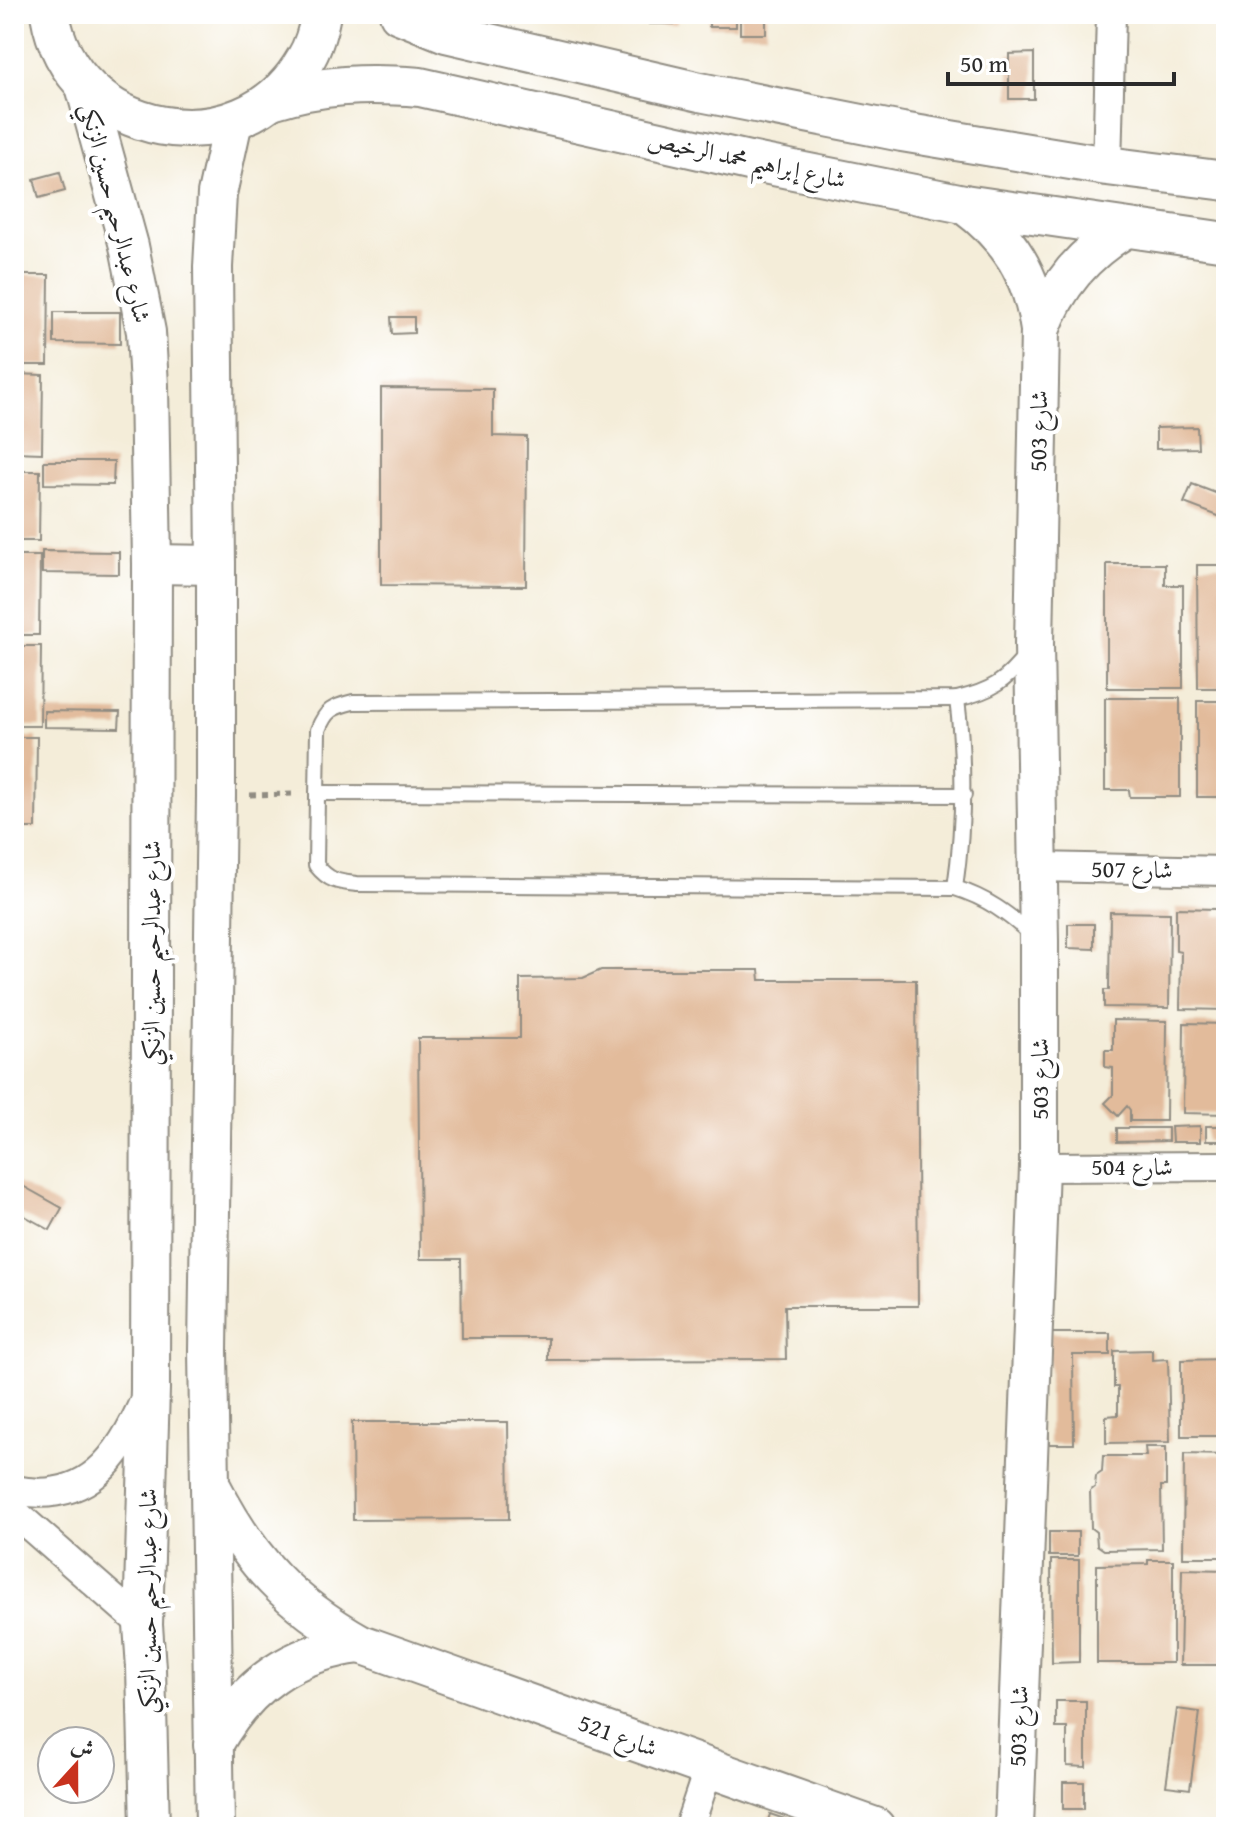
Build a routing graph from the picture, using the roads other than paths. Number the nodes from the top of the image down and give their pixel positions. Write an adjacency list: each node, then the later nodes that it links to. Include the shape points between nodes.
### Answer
1 (321, 14): 6 (street, via 306,60)
2 (399, 14): 8 (street, via 446,33 700,92)
3 (1111, 14): 8 (street)
4 (49, 19): 5 (street, via 65,59)
5 (85, 86): 7 (street, via 110,107 139,121 170,128); 14 (street, شارع عبدالرحيم حسين الزنكي, via 146,332)
6 (271, 100): 7 (street); 10 (street, شارع إبراهيم محمد الرخيص, via 330,87 420,87)
7 (233, 121): 15 (street, via 213,230)
8 (1107, 166): 9 (street)
9 (1226, 181)
10 (964, 204): 11 (street, شارع إبراهيم محمد الرخيص); 13 (street, شارع 503, via 996,230 1020,263)
11 (1126, 228): 12 (street, شارع إبراهيم محمد الرخيص); 13 (street, شارع 503, via 1075,269)
12 (1226, 242)
13 (1040, 330): 16 (street, شارع 503)
14 (152, 564): 15 (street); 26 (street, شارع عبدالرحيم حسين الزنكي)
15 (216, 565): 27 (street)
16 (1034, 644): 17 (lane, via 1013,673 994,687); 20 (street, شارع 503)
17 (957, 699): 18 (lane, via 353,702 334,706 323,717); 19 (lane)
18 (317, 793): 19 (lane); 22 (lane, via 316,865 339,882)
19 (964, 795): 22 (lane)
20 (1038, 867): 21 (street, شارع 507); 23 (street, شارع 503)
21 (1226, 871)
22 (955, 888): 23 (lane, via 1004,911)
23 (1039, 941): 25 (street, شارع 503)
24 (1226, 1166): 25 (street, شارع 504)
25 (1039, 1167): 40 (street, شارع 503)
26 (150, 1389): 28 (street, via 127,1435 84,1483 52,1493); 30 (street, شارع عبدالرحيم حسين الزنكي)
27 (209, 1483): 31 (street, شارع 521, via 243,1542 283,1589); 33 (street)
28 (14, 1490)
29 (14, 1512): 30 (street)
30 (143, 1625): 32 (street, شارع عبدالرحيم حسين الزنكي)
31 (361, 1644): 33 (street, شارع 521, via 312,1654 270,1677 236,1708); 34 (street, شارع 521)
32 (148, 1733): 35 (street); 36 (street, شارع عبدالرحيم حسين الزنكي)
33 (213, 1745): 37 (street)
34 (709, 1767): 38 (street); 39 (street, شارع 521)
35 (134, 1827)
36 (150, 1827)
37 (215, 1827)
38 (689, 1827)
39 (875, 1827)
40 (1014, 1827)

